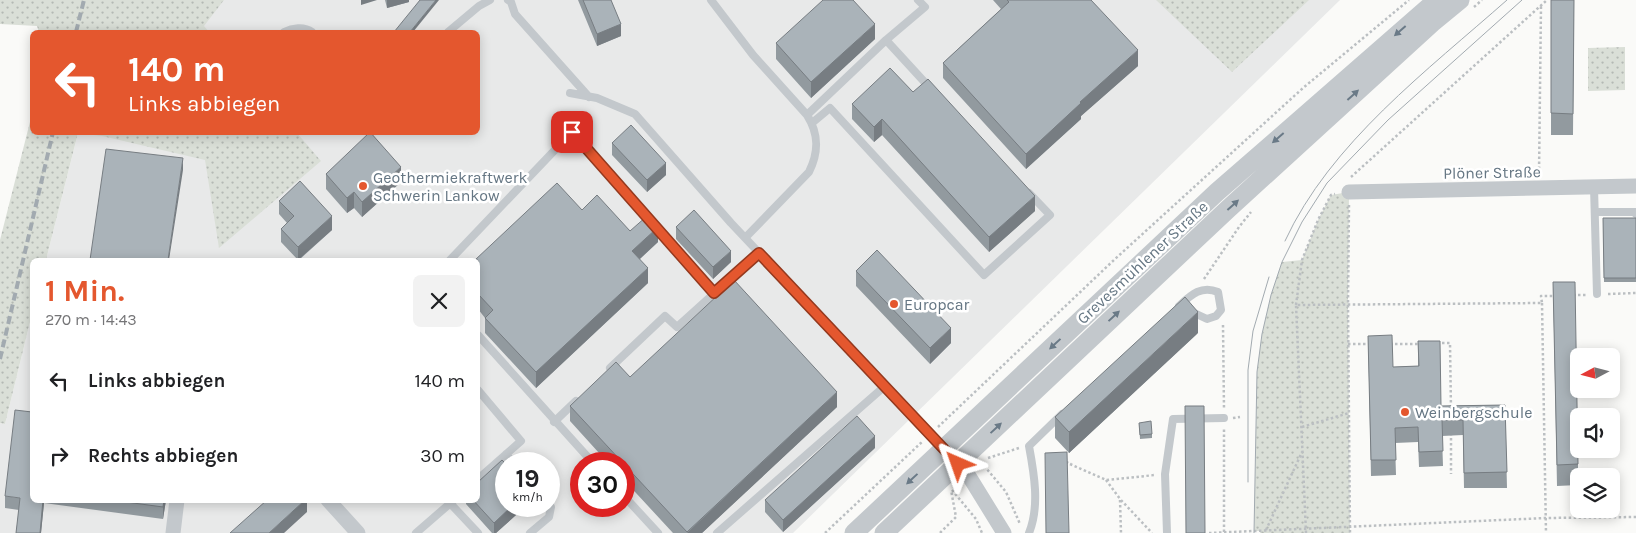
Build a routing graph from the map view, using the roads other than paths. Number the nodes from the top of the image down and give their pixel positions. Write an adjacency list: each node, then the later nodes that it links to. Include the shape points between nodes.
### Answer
1 (490, 0): 9 (lane)
2 (508, 0): 13 (lane, via 515,14)
3 (711, 0): 14 (lane, via 753,55)
4 (918, 0): 10 (lane, via 925,7)
5 (1437, 0): 36 (street, Grevesmühlener Straße, one-way to 36, via 1217,192)
6 (1465, 5): 40 (street, Grevesmühlener Straße, one-way to 6, via 1219,217 1424,30)
7 (290, 30): 8 (lane)
8 (308, 30)
9 (450, 30)
10 (886, 40): 12 (lane); 14 (lane)
11 (570, 93): 13 (lane)
12 (938, 96)
13 (589, 97): 22 (lane, via 635,114)
14 (807, 115): 15 (lane)
15 (812, 123): 17 (lane, via 830,108 984,275 1050,215); 22 (lane, via 817,148 809,172)
16 (1636, 186): 18 (street, Plöner Straße)
17 (1024, 187)
18 (1594, 187): 19 (street, Plöner Straße); 20 (lane)
19 (1343, 191)
20 (1595, 212): 21 (lane); 27 (lane)
21 (1636, 214)
22 (745, 238): 23 (lane)
23 (759, 253): 26 (lane); 30 (lane)
24 (452, 258): 26 (lane, via 572,132)
25 (1196, 291): 25 (lane, via 1175,310 1191,311 1207,319 1216,316 1221,304 1218,292 1206,288)
26 (714, 293): 29 (lane, via 677,328 665,316)
27 (1597, 294)
28 (480, 337): 35 (lane)
29 (603, 375)
30 (885, 386): 36 (lane); 55 (lane)
31 (480, 392): 37 (lane, via 521,441)
32 (582, 395): 35 (lane)
33 (1065, 412): 48 (lane, via 1029,446 1034,470 1034,520)
34 (1224, 418): 59 (lane, via 1173,419 1165,474)
35 (554, 422): 38 (lane)
36 (944, 449): 40 (street); 56 (street, Grevesmühlener Straße, one-way to 56)
37 (508, 452)
38 (583, 452)
39 (495, 464): 41 (lane)
40 (958, 464): 57 (street, Grevesmühlener Straße); 58 (street)
41 (480, 477)
42 (177, 503): 49 (street)
43 (331, 503): 50 (street)
44 (448, 503): 51 (lane)
45 (452, 503): 52 (lane)
46 (635, 508): 54 (lane)
47 (549, 517): 53 (lane)
48 (1026, 531)
49 (173, 533)
50 (358, 533)
51 (416, 533)
52 (478, 533)
53 (530, 533)
54 (658, 533)
55 (717, 533)
56 (854, 533)
57 (884, 533)
58 (1004, 533)
59 (1167, 533)

